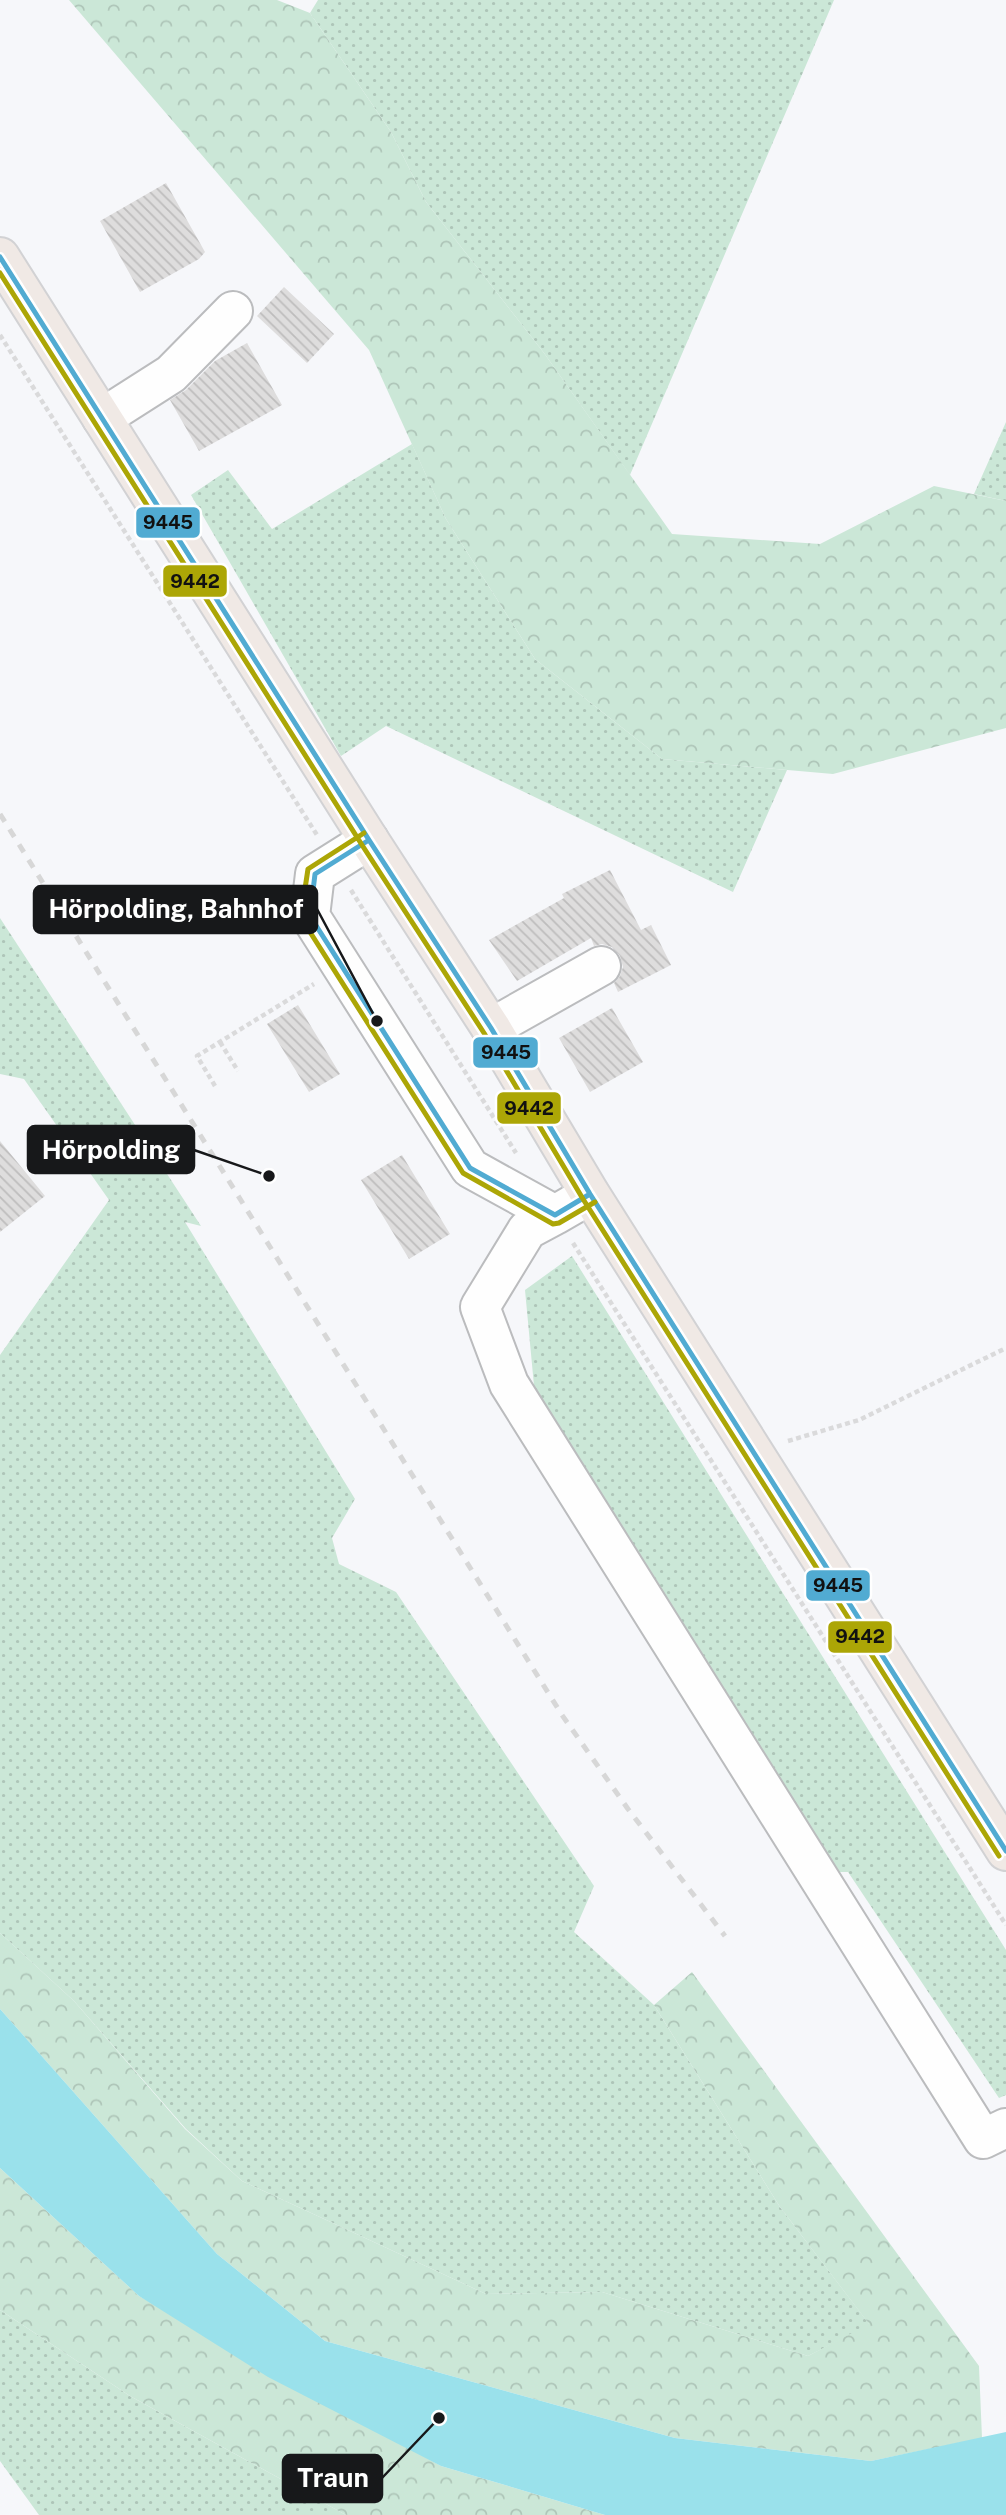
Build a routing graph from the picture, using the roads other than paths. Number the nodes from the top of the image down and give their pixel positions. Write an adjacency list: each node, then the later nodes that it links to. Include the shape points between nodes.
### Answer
1 (0, 257): 3 (main road)
2 (233, 311): 3 (street, via 171,374)
3 (102, 418): 4 (main road)
4 (369, 840): 6 (main road); 8 (street, via 315,874 310,916 470,1168)
5 (601, 966): 6 (street)
6 (491, 1028): 7 (main road)
7 (590, 1194): 8 (street); 9 (main road)
8 (555, 1214): 10 (street, via 527,1230 480,1307 509,1384 984,2139)
9 (1006, 1851)
10 (1006, 2128)

